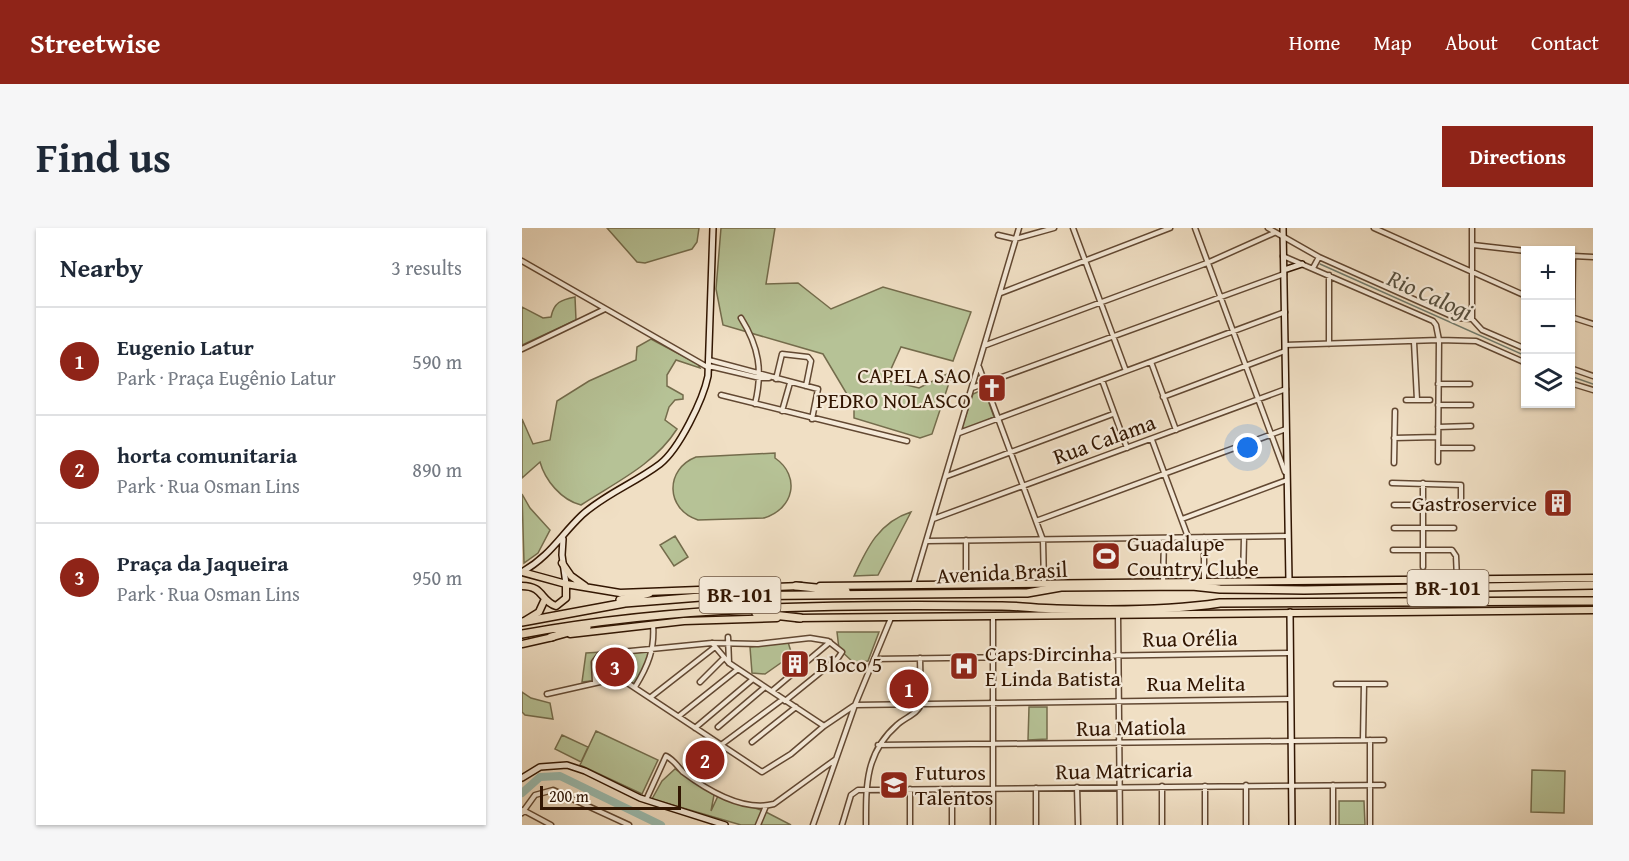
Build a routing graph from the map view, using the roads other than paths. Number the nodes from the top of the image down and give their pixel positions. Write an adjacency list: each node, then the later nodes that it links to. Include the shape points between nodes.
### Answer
1 (713, 228): 50 (main road)
2 (1019, 228): 13 (street)
3 (1054, 228): 13 (street)
4 (1073, 228): 22 (street)
5 (1170, 228): 22 (street)
6 (1195, 228): 23 (street)
7 (1268, 228): 11 (street)
8 (1283, 228): 14 (main road)
9 (1374, 228): 26 (street)
10 (1472, 228): 15 (street)
11 (1274, 233): 14 (street); 23 (street)
12 (998, 235): 13 (street)
13 (1015, 239): 29 (street)
14 (1283, 239): 18 (main road); 19 (street)
15 (1472, 245): 16 (street); 26 (street)
16 (1521, 250)
17 (1575, 255): 20 (street)
18 (1284, 256): 24 (street); 27 (main road)
19 (1319, 257): 25 (street); 37 (street, via 1456,318)
20 (1593, 257)
21 (522, 261): 33 (street)
22 (1085, 261): 29 (street); 32 (street)
23 (1207, 262): 31 (street); 32 (street)
24 (1302, 264): 25 (street); 27 (main road)
25 (1313, 268): 28 (street)
26 (1473, 271): 30 (street); 37 (street)
27 (1284, 272): 31 (street); 34 (main road)
28 (1329, 274): 41 (street, via 1433,321); 43 (street)
29 (1000, 294): 44 (street)
30 (1521, 294)
31 (1220, 297): 39 (street); 40 (street)
32 (1099, 303): 40 (street); 44 (street)
33 (605, 309): 47 (street); 50 (street)
34 (1285, 312): 39 (street); 46 (main road)
35 (741, 318): 55 (street, via 754,339)
36 (1575, 318): 38 (street)
37 (1472, 319): 45 (street, via 1482,330)
38 (1593, 324)
39 (1233, 331): 49 (street); 51 (street)
40 (1113, 337): 54 (street); 64 (street)
41 (1439, 340): 42 (street); 48 (street, via 1476,341); 60 (street)
42 (1414, 342): 43 (street); 72 (street)
43 (1329, 344): 46 (street)
44 (985, 346): 52 (street)
45 (1521, 347)
46 (1285, 348): 51 (street); 66 (main road)
47 (522, 349)
48 (1521, 361)
49 (1151, 362): 54 (street); 69 (street)
50 (709, 365): 55 (street); 116 (main road, via 704,390 669,456 587,511)
51 (1246, 365): 69 (street); 70 (street)
52 (979, 366): 64 (street); 65 (street)
53 (1575, 370): 56 (street)
54 (1126, 371): 58 (street)
55 (761, 376): 57 (street); 74 (street)
56 (1593, 376)
57 (773, 378): 59 (street); 63 (street, via 782,354 808,357 811,361)
58 (1101, 380): 79 (street); 80 (street)
59 (790, 383): 63 (street); 77 (street)
60 (1438, 384): 61 (street); 75 (street)
61 (1470, 384)
62 (1575, 385): 67 (street)
63 (806, 386): 81 (street, via 819,390)
64 (986, 386): 65 (street); 80 (street)
65 (971, 388): 86 (street)
66 (1286, 389): 70 (street, Rua Calama); 84 (main road)
67 (1593, 390)
68 (721, 395): 74 (street)
69 (1163, 397): 85 (street)
70 (1258, 398): 85 (street, Rua Calama); 87 (street)
71 (1406, 400): 72 (street)
72 (1417, 400): 73 (street)
73 (1430, 400)
74 (754, 404): 77 (street)
75 (1438, 405): 76 (street); 83 (street)
76 (1471, 405)
77 (782, 411): 81 (street)
78 (1395, 411): 89 (street)
79 (1113, 414): 93 (street); 95 (street)
80 (997, 418): 86 (street); 95 (street)
81 (812, 419): 91 (street)
82 (1471, 426): 83 (street)
83 (1438, 427): 88 (street)
84 (1286, 429): 87 (street); 100 (main road)
85 (1176, 430): 90 (street, Rua Calama)
86 (958, 434): 99 (street)
87 (1270, 434): 98 (street); 100 (street)
88 (1438, 437): 89 (street); 94 (street)
89 (1394, 438): 97 (street)
90 (1152, 440): 93 (street, Rua Calama); 98 (street)
91 (907, 441)
92 (1472, 447): 94 (street)
93 (1127, 448): 103 (street, Rua Calama)
94 (1438, 448): 96 (street)
95 (1009, 452): 99 (street); 103 (street)
96 (1438, 462)
97 (1394, 463)
98 (1165, 474): 107 (street); 108 (street)
99 (946, 476): 106 (street)
100 (1286, 477): 107 (street); 112 (main road)
101 (1392, 483): 102 (street)
102 (1422, 483): 105 (street); 105 (street, via 1461,485 1459,504)
103 (1023, 486): 106 (street, Rua Calama); 108 (street)
104 (1394, 505): 105 (street)
105 (1423, 505): 110 (street)
106 (933, 519): 120 (street)
107 (1182, 519): 113 (street)
108 (1036, 521): 119 (street)
109 (1394, 528): 110 (street)
110 (1423, 528): 111 (street); 122 (street)
111 (1454, 528)
112 (1288, 536): 115 (street); 129 (main road)
113 (1188, 537): 114 (street); 117 (street)
114 (1204, 537): 115 (street); 131 (street)
115 (1244, 537): 128 (street)
116 (564, 538): 123 (main road); 125 (main road, via 542,560)
117 (1164, 538): 119 (street); 130 (street)
118 (966, 540): 119 (street); 120 (street); 135 (street)
119 (1043, 540): 133 (street)
120 (927, 541): 134 (street)
121 (1393, 550): 122 (street)
122 (1423, 550): 124 (street); 127 (street, via 1454,552)
123 (562, 563): 132 (main road); 139 (main road, via 571,576)
124 (1424, 567)
125 (522, 572): 132 (main road, Avenida Brasil)
126 (1593, 578): 127 (main road, Avenida Brasil)
127 (1457, 579): 129 (main road, Avenida Brasil)
128 (1243, 581): 129 (main road, Avenida Brasil); 131 (main road, Avenida Brasil)
129 (1289, 581)
130 (1163, 582): 131 (main road, Avenida Brasil); 133 (main road, Avenida Brasil)
131 (1204, 582)
132 (566, 584): 139 (main road, Avenida Brasil); 142 (main road, via 567,596 562,604 553,606)
133 (1044, 584): 135 (main road, Avenida Brasil)
134 (914, 585): 135 (main road, Avenida Brasil); 138 (main road, Avenida Brasil)
135 (966, 585)
136 (1593, 585): 141 (highway, Avenida Brasil / BR-101, via 1304,590 1061,587 1027,593)
137 (522, 586): 142 (main road, via 538,589)
138 (796, 586): 140 (main road, Avenida Brasil); 141 (highway)
139 (590, 589): 140 (main road, Avenida Brasil)
140 (649, 593): 146 (highway)
141 (884, 594): 146 (highway, Avenida Brasil / BR-101, via 713,596 624,603)
142 (545, 599): 153 (main road, via 539,612)
143 (1593, 601): 145 (highway, Avenida Brasil / BR-101)
144 (1593, 610): 147 (main road, Avenida Brasil)
145 (705, 611): 151 (highway, Avenida Brasil / BR-101); 152 (highway, via 773,613)
146 (574, 612): 153 (highway, Avenida Brasil / BR-101)
147 (1290, 612): 148 (main road, Avenida Brasil); 162 (main road)
148 (1118, 614): 149 (main road, Avenida Brasil); 163 (street)
149 (993, 615): 150 (main road, Avenida Brasil); 166 (street)
150 (891, 617): 152 (main road, Avenida Brasil); 167 (street)
151 (628, 618): 155 (highway, Avenida Brasil / BR-101); 156 (highway)
152 (800, 618): 154 (main road, Avenida Brasil)
153 (523, 621)
154 (653, 624): 156 (main road, Avenida Brasil); 161 (street)
155 (522, 634)
156 (551, 637): 159 (main road, Avenida Brasil)
157 (728, 640): 158 (street, via 758,644 810,638); 160 (street); 168 (street)
158 (830, 642): 178 (street); 182 (street, via 842,652)
159 (522, 644)
160 (713, 645): 161 (street); 164 (street); 180 (street)
161 (653, 649): 171 (street, via 598,655 593,666); 176 (street)
162 (1289, 653): 163 (street, Rua Orélia); 181 (main road)
163 (1118, 656): 166 (street, Rua Orélia); 183 (street)
164 (724, 658): 168 (street); 172 (street)
165 (920, 658): 166 (street, Rua Orélia); 167 (street, Rua Orélia); 185 (street)
166 (992, 658): 184 (street)
167 (875, 659): 186 (street)
168 (729, 663): 169 (street)
169 (738, 669): 170 (street); 188 (street)
170 (753, 680): 177 (street); 191 (street)
171 (595, 682): 176 (street, via 616,680); 179 (street)
172 (700, 682)
173 (1336, 684): 174 (street)
174 (1364, 684): 175 (street); 193 (street)
175 (1385, 684)
176 (635, 687): 180 (street)
177 (765, 687): 178 (street); 189 (street)
178 (772, 691): 182 (street)
179 (547, 694)
180 (651, 697): 188 (street)
181 (1290, 699): 183 (street, Rua Melita); 192 (main road)
182 (784, 700): 187 (street); 200 (street)
183 (1119, 700): 184 (street, Rua Melita); 197 (street)
184 (992, 701): 185 (street, Rua Melita); 199 (street)
185 (921, 704): 186 (street, Rua Melita); 198 (street)
186 (855, 705): 190 (street); 201 (street)
187 (796, 707): 190 (street); 196 (street)
188 (679, 716): 191 (street)
189 (718, 726)
190 (824, 726): 200 (street, via 765,772)
191 (695, 728): 200 (street)
192 (1290, 740): 193 (street, Rua Matiola); 197 (street, Rua Matiola); 209 (main road)
193 (1363, 740): 194 (street, Rua Matiola)
194 (1370, 740): 195 (street, Rua Matiola); 205 (street)
195 (1384, 740)
196 (752, 742)
197 (1119, 744): 199 (street, Rua Matiola); 211 (street)
198 (878, 745): 199 (street, Rua Matiola); 216 (street, via 869,765)
199 (992, 745): 212 (street)
200 (721, 746)
201 (836, 759): 218 (street, via 782,799); 224 (street)
202 (522, 778): 217 (main road, via 540,767 567,765)
203 (1246, 785): 208 (street, Rua Matricaria); 209 (street, Rua Matricaria); 235 (street)
204 (1333, 785): 205 (street, Rua Matricaria); 209 (street, Rua Matricaria); 237 (street)
205 (1370, 785): 206 (street, Rua Matricaria); 238 (street)
206 (1383, 785)
207 (1162, 786): 208 (street, Rua Matricaria); 211 (street, Rua Matricaria); 233 (street)
208 (1204, 786): 234 (street)
209 (1292, 786): 236 (main road)
210 (1077, 787): 211 (street, Rua Matricaria); 213 (street, Rua Matricaria); 231 (street)
211 (1120, 787): 232 (street)
212 (993, 788): 213 (street, Rua Matricaria); 215 (street, Rua Matricaria); 229 (street)
213 (1036, 788): 230 (street)
214 (910, 789): 215 (street, Rua Matricaria); 216 (street, Rua Matricaria); 227 (street)
215 (952, 789): 228 (street)
216 (866, 790): 225 (street, via 853,793); 226 (street)
217 (646, 800): 218 (street, via 666,756 686,774 732,800); 222 (main road)
218 (766, 806): 223 (street)
219 (523, 812): 220 (street); 221 (street, via 535,795 553,790)
220 (550, 825)
221 (629, 825)
222 (725, 825)
223 (758, 825)
224 (813, 825)
225 (842, 825)
226 (866, 825)
227 (910, 825)
228 (952, 825)
229 (993, 825)
230 (1036, 825)
231 (1078, 825)
232 (1120, 825)
233 (1162, 825)
234 (1205, 825)
235 (1246, 825)
236 (1292, 825)
237 (1333, 825)
238 (1370, 825)

